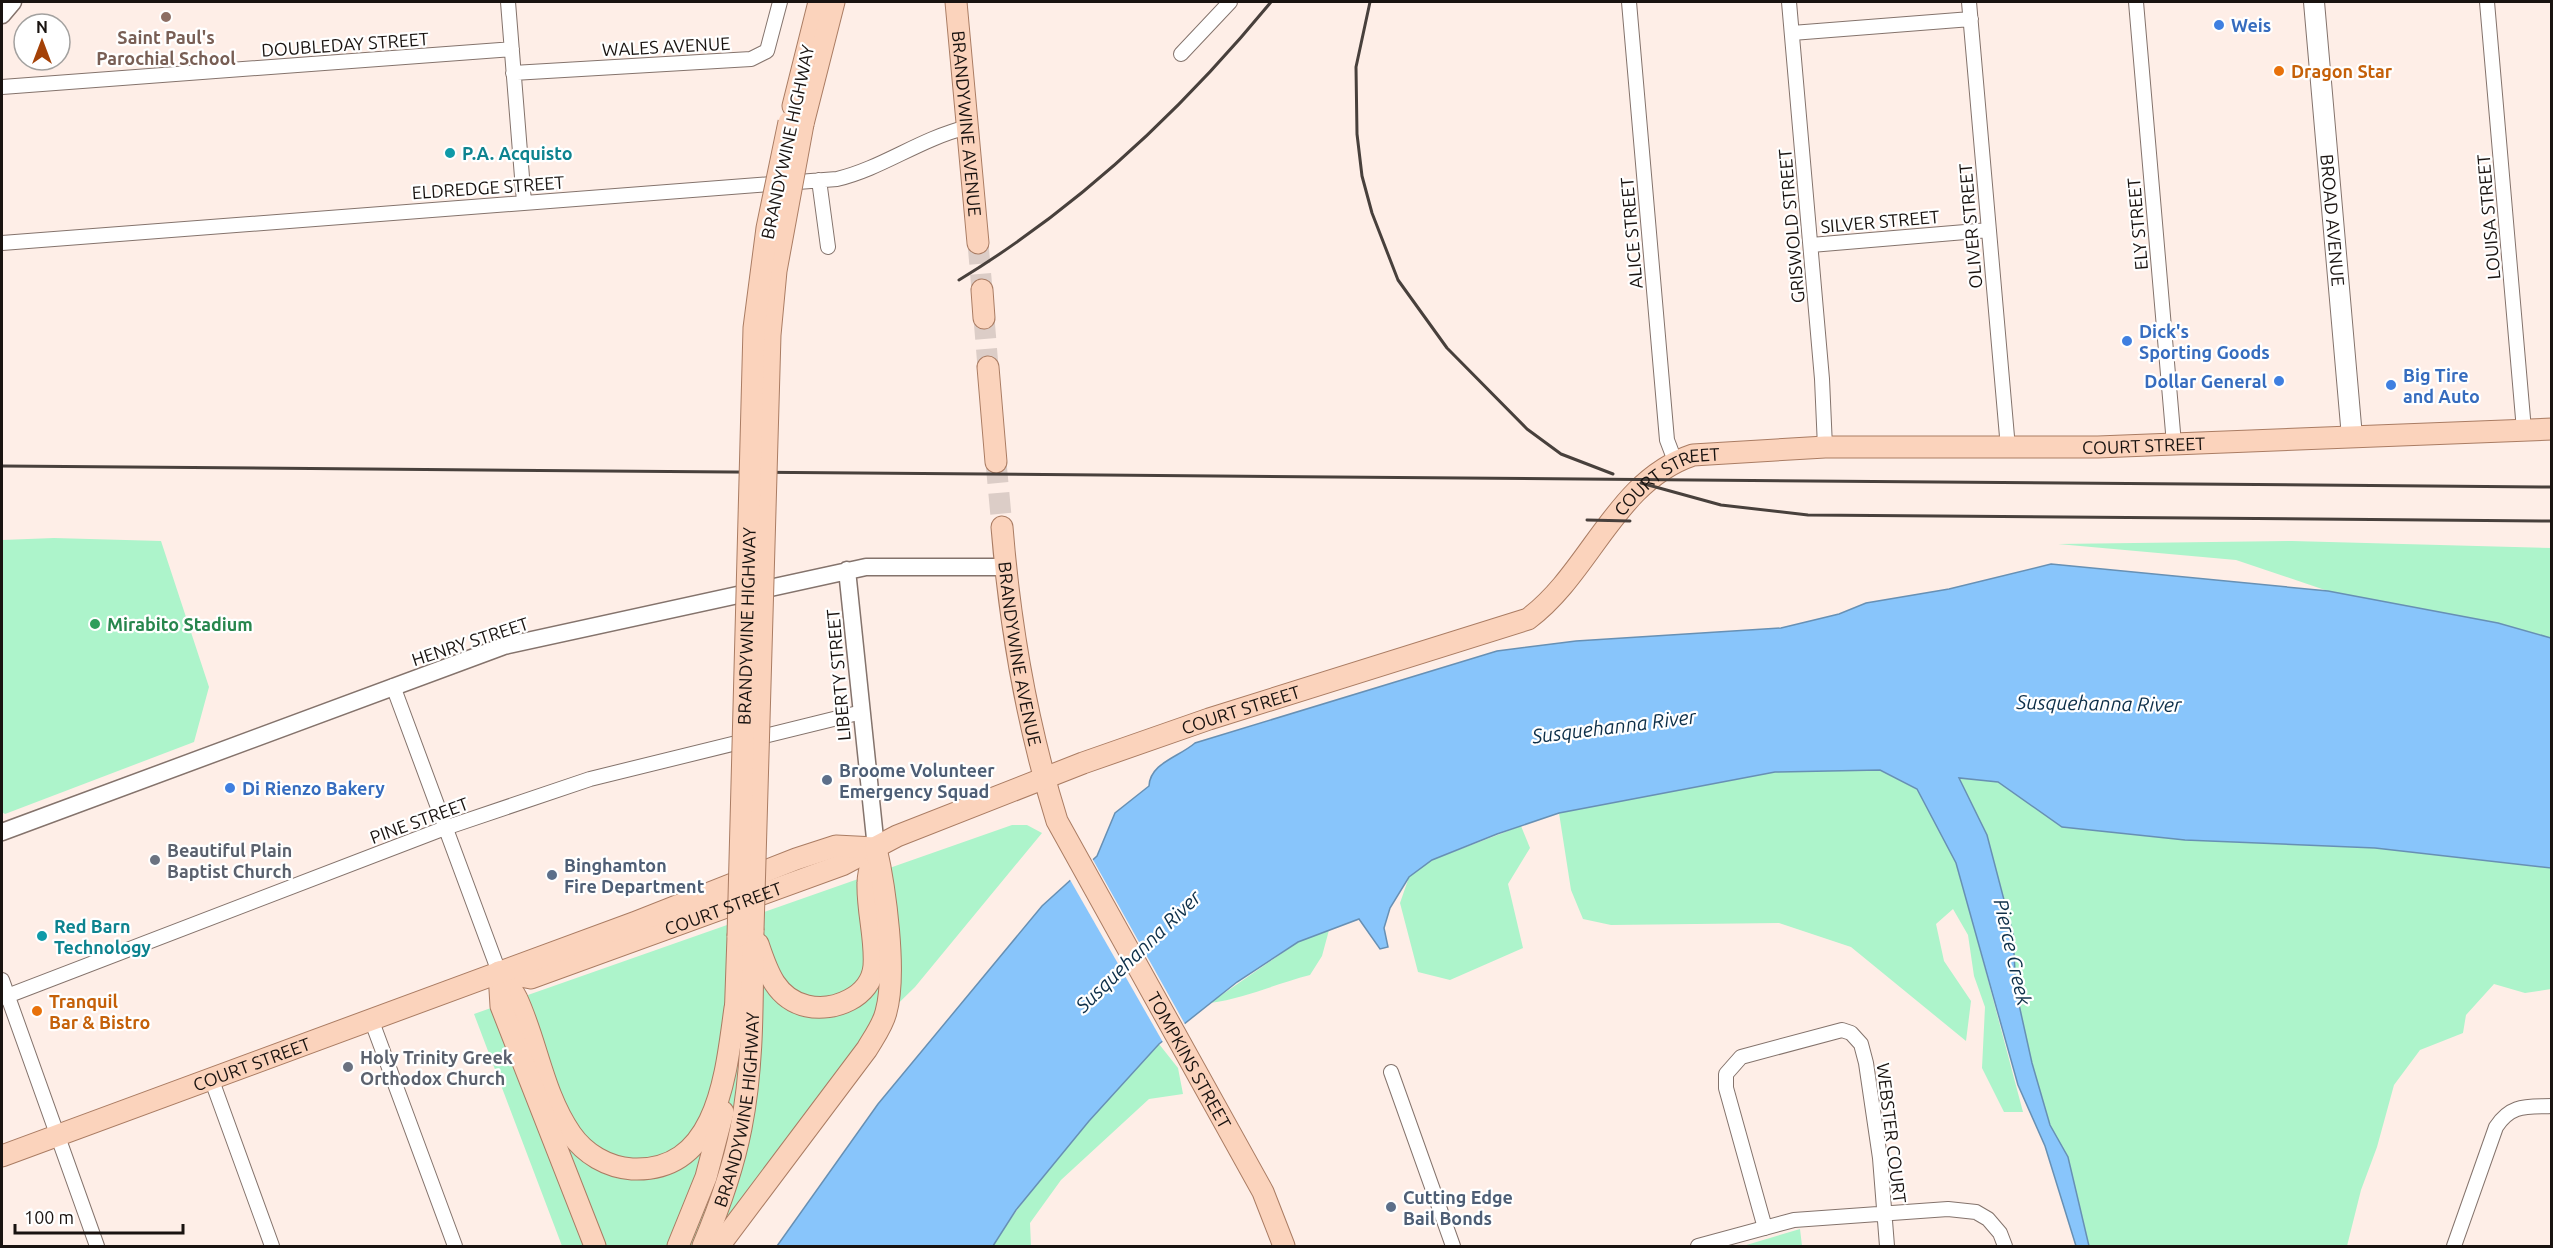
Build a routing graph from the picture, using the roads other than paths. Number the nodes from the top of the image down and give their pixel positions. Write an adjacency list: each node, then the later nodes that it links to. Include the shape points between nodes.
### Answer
1 (13, 2): 14 (street)
2 (508, 2): 17 (street)
3 (780, 2): 19 (street, WALES AVENUE, via 766,51 751,59)
4 (819, 2): 21 (main road, BRANDYWINE HIGHWAY)
5 (834, 2): 21 (main road, BRANDYWINE HIGHWAY)
6 (956, 2): 22 (main road, BRANDYWINE AVENUE)
7 (1230, 2): 18 (street)
8 (1629, 2): 39 (street, ALICE STREET, via 1667,440)
9 (1789, 2): 16 (street, GRISWOLD STREET)
10 (1969, 2): 15 (street, OLIVER STREET)
11 (2136, 2): 36 (street, ELY STREET)
12 (2314, 2): 35 (main road, BROAD AVENUE)
13 (2487, 2): 34 (street, LOUISA STREET)
14 (2, 15)
15 (1971, 19): 16 (street); 25 (street, OLIVER STREET)
16 (1792, 33): 28 (street, GRISWOLD STREET)
17 (512, 49): 19 (street); 20 (street, DOUBLEDAY STREET)
18 (1181, 54)
19 (513, 73): 24 (street)
20 (2, 87)
21 (796, 123): 50 (main road, BRANDYWINE HIGHWAY, bridge, via 767,228 755,320)
22 (968, 126): 23 (street, ELDREDGE STREET, via 929,138 855,175); 27 (main road, BRANDYWINE AVENUE)
23 (819, 180): 24 (street, ELDREDGE STREET); 29 (street)
24 (524, 202): 26 (street, ELDREDGE STREET)
25 (1989, 230): 28 (street, SILVER STREET); 38 (street, OLIVER STREET)
26 (2, 243)
27 (978, 243)
28 (1811, 246): 37 (street, GRISWOLD STREET)
29 (828, 247)
30 (982, 290): 31 (main road)
31 (984, 318)
32 (988, 367): 40 (main road)
33 (2552, 429): 34 (main road, COURT STREET)
34 (2524, 430): 35 (main road, COURT STREET)
35 (2352, 437): 36 (main road, COURT STREET)
36 (2174, 444): 38 (main road, COURT STREET)
37 (1825, 447): 38 (main road, COURT STREET); 39 (main road, COURT STREET, via 1705,453)
38 (2008, 448)
39 (1675, 461): 46 (main road, COURT STREET, via 1657,471 1636,491 1558,593 1528,619 1209,719)
40 (996, 462)
41 (1002, 528): 42 (main road, BRANDYWINE AVENUE)
42 (1005, 567): 43 (street, HENRY STREET, via 875,566); 46 (main road, BRANDYWINE AVENUE, via 1013,634)
43 (847, 570): 44 (street, HENRY STREET, via 504,646); 45 (street, LIBERTY STREET)
44 (393, 686): 47 (street); 48 (street, HENRY STREET)
45 (862, 712): 47 (street, PINE STREET, via 590,779); 49 (street, LIBERTY STREET)
46 (1045, 778): 49 (main road, COURT STREET, via 897,836); 70 (main road, TOMPKINS STREET, via 1067,842 1263,1192)
47 (445, 828): 51 (street); 53 (street, PINE STREET)
48 (2, 832)
49 (876, 848): 50 (main road, via 867,880 874,966 868,981 852,998 825,1007 802,1005 786,997); 51 (main road, COURT STREET, via 842,865 531,978); 69 (main road, via 883,878 890,962 886,1014 867,1048)
50 (745, 933): 54 (main road, BRANDYWINE HIGHWAY); 68 (main road, BRANDYWINE HIGHWAY, via 750,1065 742,1125 720,1205)
51 (499, 972): 54 (main road, via 517,998 537,1057 570,1132 595,1158 624,1168 650,1168 667,1163 687,1152 702,1136 721,1087); 55 (main road, COURT STREET); 66 (main road, via 501,1006)
52 (2, 980): 53 (street)
53 (4, 997): 59 (street)
54 (735, 1008): 67 (main road, BRANDYWINE HIGHWAY, via 732,1060 720,1129 703,1187)
55 (371, 1019): 57 (main road, COURT STREET); 65 (street)
56 (1391, 1071): 71 (street)
57 (211, 1078): 59 (main road, COURT STREET); 64 (street)
58 (2552, 1106): 75 (street, via 2524,1107 2504,1113)
59 (57, 1135): 60 (main road, COURT STREET); 63 (street)
60 (2, 1155)
61 (1884, 1214): 62 (street, via 1823,1217); 62 (street, WEBSTER COURT, via 1866,1063 1861,1044 1842,1030 1741,1057 1726,1074 1726,1088); 73 (street); 74 (street, via 1948,1209 1976,1212 2000,1233)
62 (1765, 1228): 72 (street)
63 (97, 1246)
64 (272, 1246)
65 (455, 1246)
66 (595, 1246)
67 (678, 1246)
68 (703, 1246)
69 (719, 1246)
70 (1284, 1246)
71 (1453, 1246)
72 (1698, 1246)
73 (1887, 1246)
74 (2005, 1246)
75 (2454, 1246)

